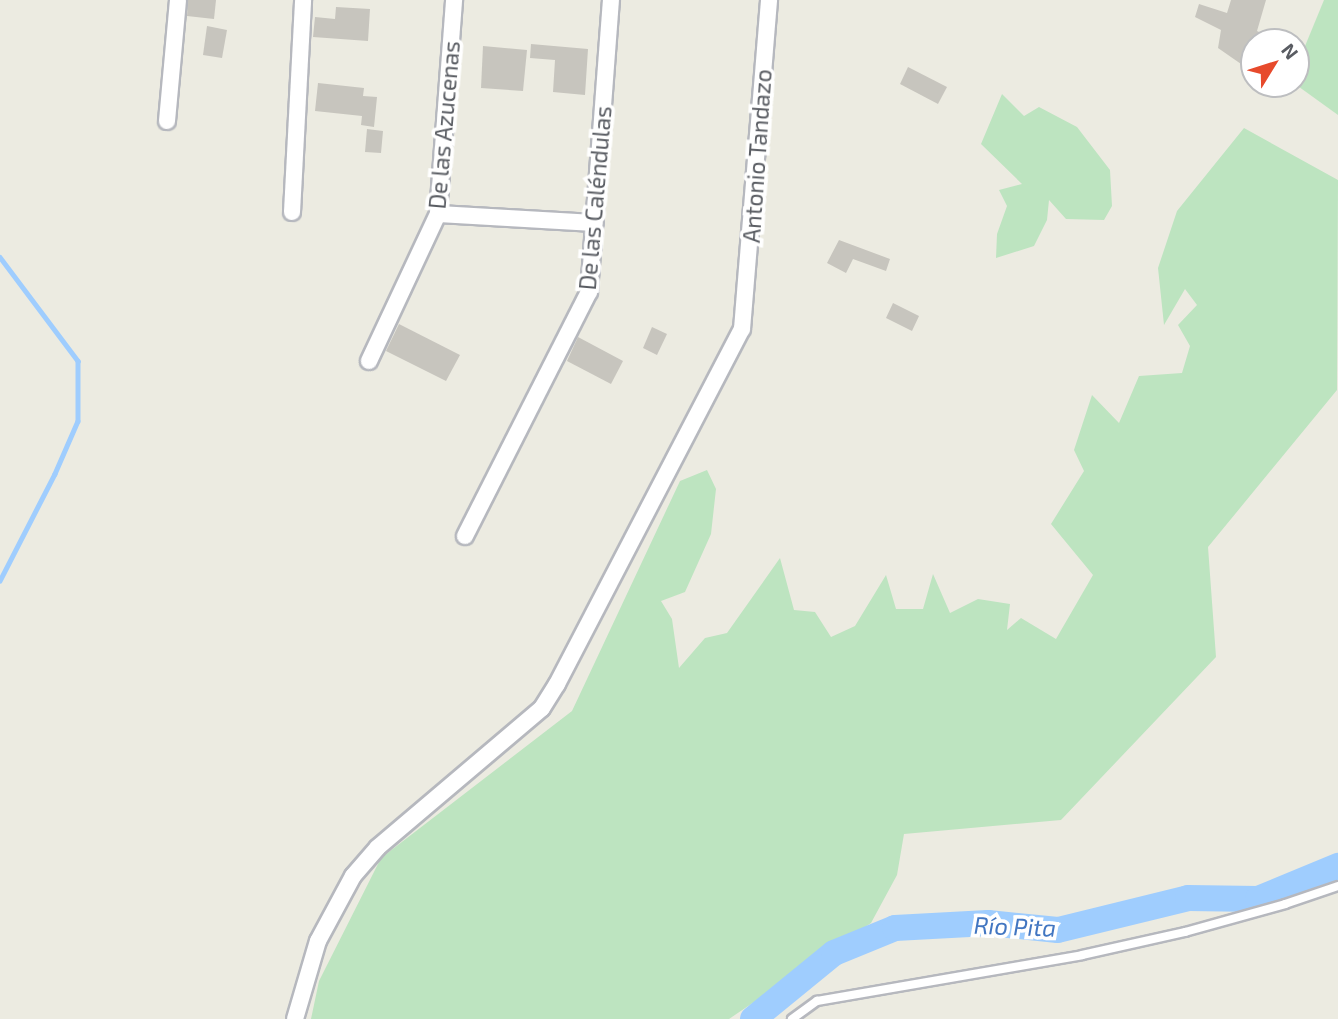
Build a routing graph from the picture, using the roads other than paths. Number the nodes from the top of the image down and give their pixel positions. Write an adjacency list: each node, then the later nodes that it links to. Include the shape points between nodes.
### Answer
1 (178, 0): 6 (street)
2 (303, 0): 7 (street)
3 (454, 0): 8 (street, De las Azucenas)
4 (611, 0): 9 (street, De las Caléndulas)
5 (769, 0): 14 (street, Antonio Tandazo, via 745,312 738,338 542,708 377,848 353,876 318,941)
6 (167, 121)
7 (292, 212)
8 (438, 214): 9 (street); 10 (street, De las Azucenas)
9 (595, 223): 11 (street, De las Caléndulas, via 587,297)
10 (369, 361)
11 (465, 536)
12 (1338, 886): 13 (lane, via 1185,932 1082,955 817,1001)
13 (795, 1018)
14 (295, 1019)

